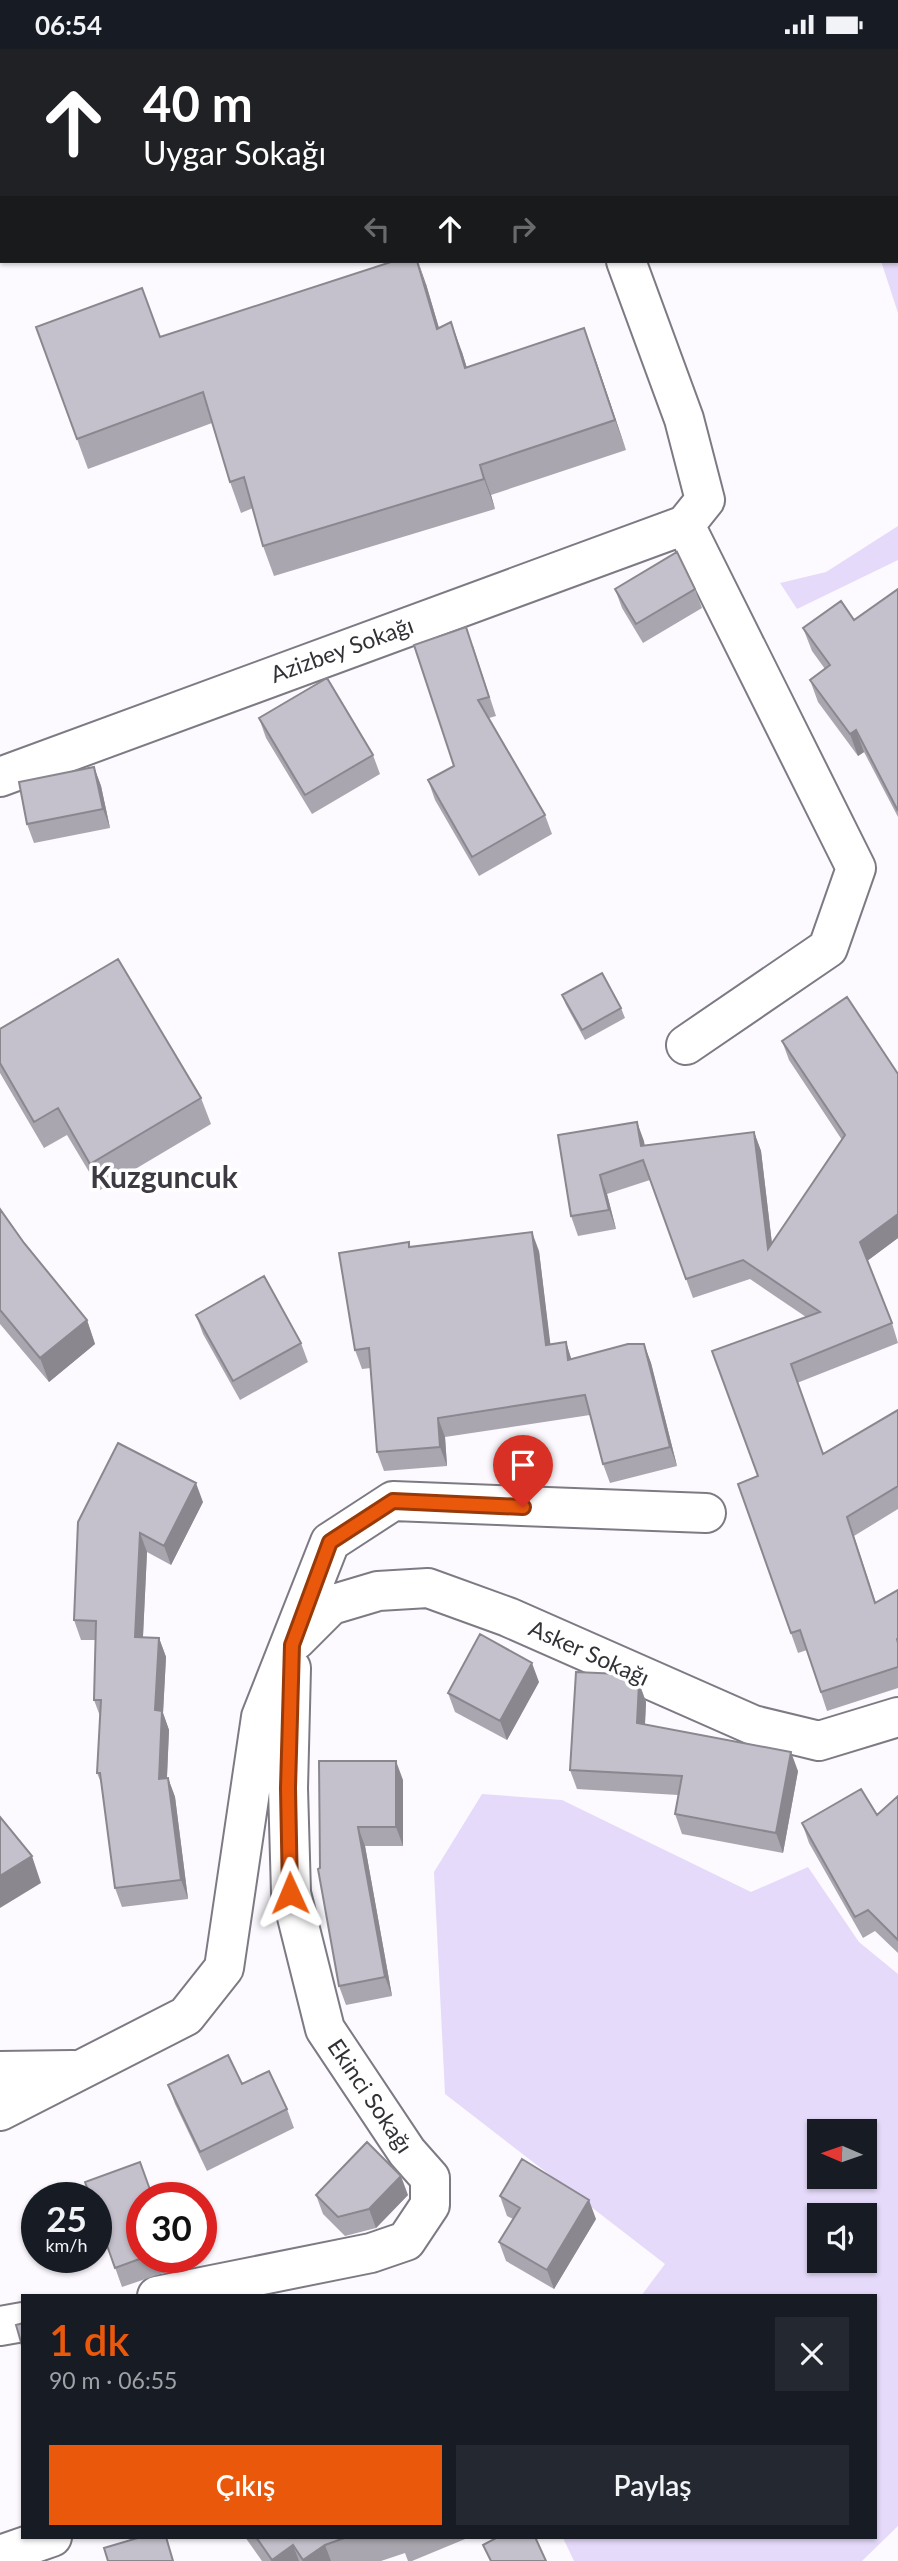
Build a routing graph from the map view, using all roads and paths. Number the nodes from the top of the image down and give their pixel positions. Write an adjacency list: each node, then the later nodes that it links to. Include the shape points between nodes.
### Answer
1 (627, 263): 2 (street, via 684,419 705,500)
2 (685, 525): 3 (street, Azizbey Sokağı); 4 (street, via 856,868 828,948)
3 (0, 777)
4 (686, 1045)
5 (706, 1513): 6 (street, via 393,1501 330,1542)
6 (292, 1645): 7 (street, Asker Sokağı, via 331,1605 377,1591 428,1588 508,1617 753,1725 819,1741); 8 (street, via 261,1717 223,1968 186,2016); 11 (street, Ekinci Sokağı, via 290,1893 325,2029 407,2152 430,2178 429,2205 405,2241 371,2253)
7 (898, 1717)
8 (85, 2070): 9 (street); 10 (street)
9 (0, 2071)
10 (0, 2111)
11 (167, 2294)
12 (21, 2322): 13 (street)
13 (0, 2326)
14 (46, 2539): 15 (street)
15 (0, 2555)

